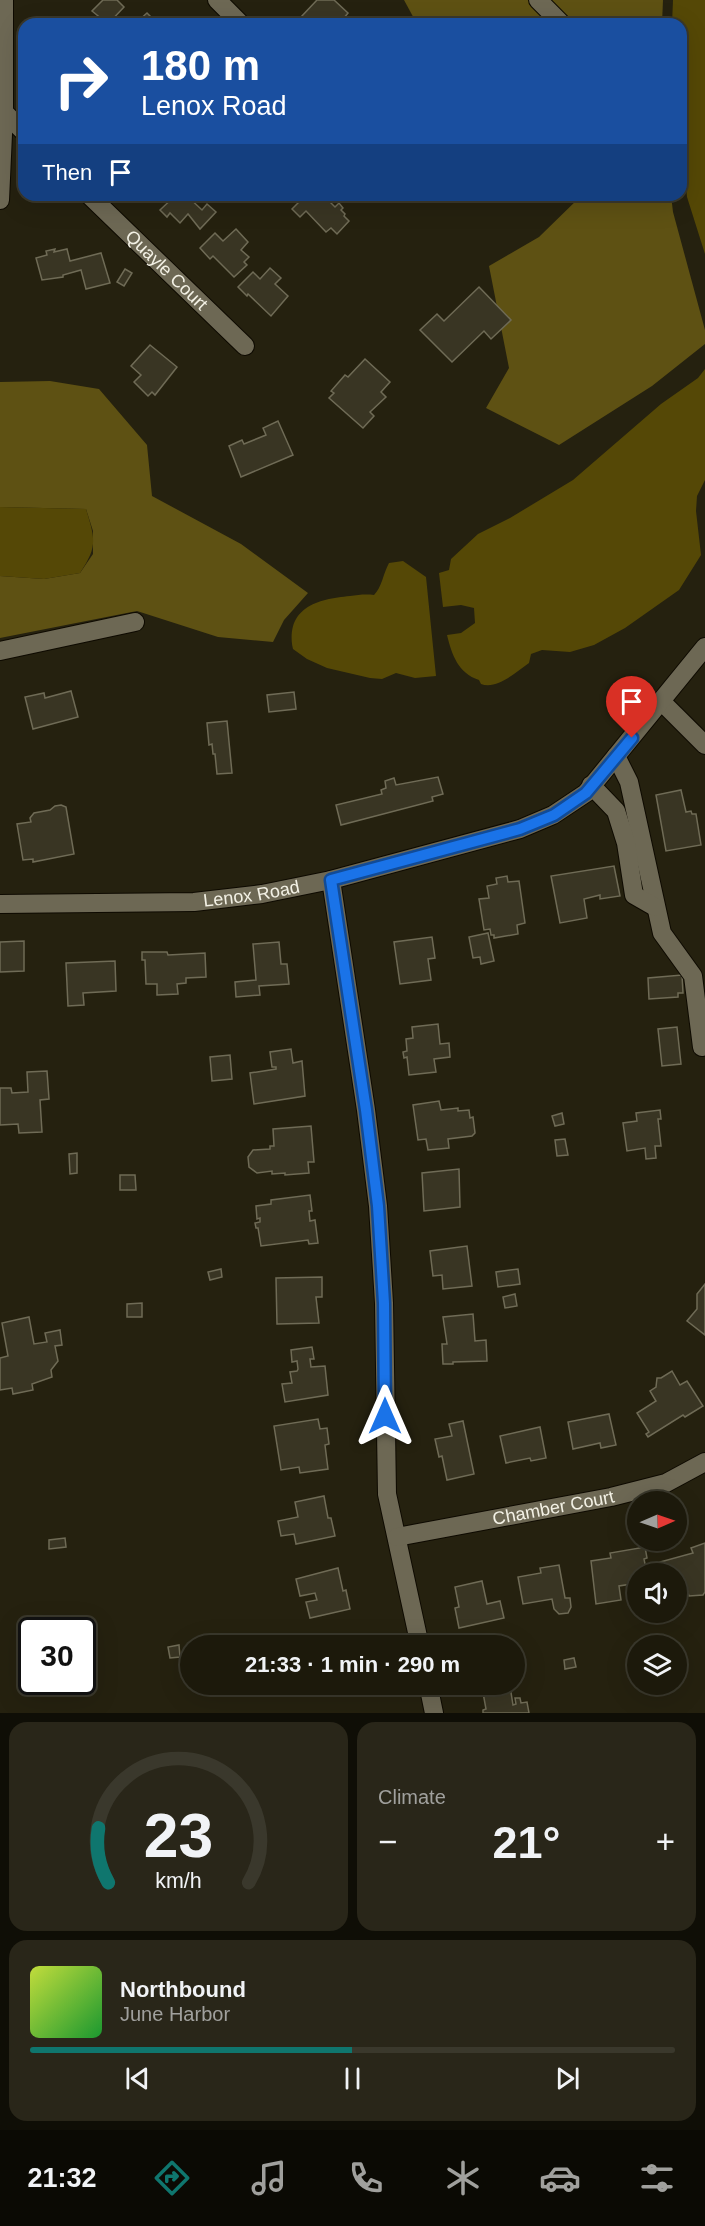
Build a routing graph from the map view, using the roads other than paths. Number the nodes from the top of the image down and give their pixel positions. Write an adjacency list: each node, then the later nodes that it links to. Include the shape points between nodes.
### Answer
1 (4, 0): 6 (street)
2 (217, 0): 4 (street)
3 (538, 0): 5 (street)
4 (235, 18)
5 (556, 18)
6 (4, 112): 7 (street); 8 (street)
7 (18, 126)
8 (0, 200)
9 (95, 201): 10 (street, Quayle Court)
10 (245, 346)
11 (135, 622): 13 (street)
12 (705, 647): 14 (street, Lenox Road)
13 (0, 651)
14 (662, 702): 15 (street); 16 (street, Lenox Road)
15 (705, 745)
16 (616, 756): 17 (street, Lenox Road); 18 (street, via 629,782)
17 (591, 785): 19 (street, via 616,811); 20 (street, Lenox Road, via 586,793 554,815 520,829)
18 (640, 829): 19 (street); 22 (street)
19 (626, 843): 22 (street, via 634,896)
20 (331, 880): 21 (street, Lenox Road, via 194,902); 25 (street, via 378,1206 387,1494)
21 (0, 904)
22 (655, 907): 23 (street, via 662,933 693,976)
23 (702, 1047)
24 (705, 1462): 25 (street, Chamber Court, via 666,1484)
25 (397, 1537): 26 (street)
26 (418, 1635)
27 (430, 1695): 28 (street)
28 (434, 1713)

